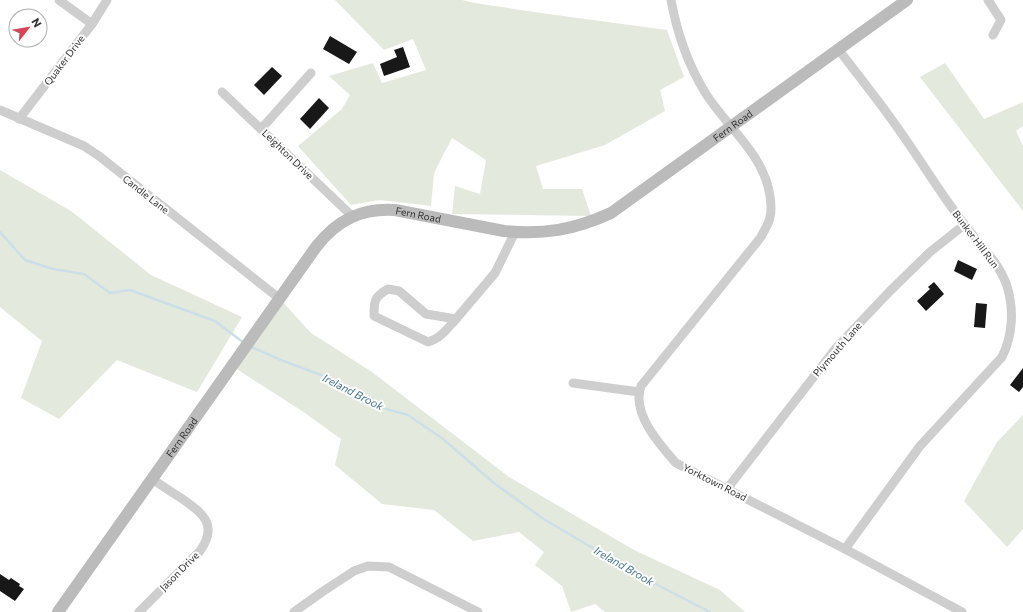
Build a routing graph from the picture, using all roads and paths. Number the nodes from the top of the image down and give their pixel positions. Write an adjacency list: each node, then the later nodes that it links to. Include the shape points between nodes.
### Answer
1 (59, 0): 6 (street)
2 (107, 0): 6 (street, Quaker Drive)
3 (671, 0): 13 (street, via 676,26 694,73 706,94)
4 (907, 0): 8 (street, Fern Road)
5 (988, 0): 7 (street, via 1001,20)
6 (92, 24): 12 (street, Quaker Drive)
7 (993, 35)
8 (838, 49): 13 (street, Fern Road); 16 (street, Bunker Hill Run, via 897,127)
9 (311, 73): 14 (street)
10 (222, 92): 14 (street, Leighton Drive)
11 (0, 110): 12 (street, Candle Lane)
12 (19, 118): 18 (street, Candle Lane, via 84,146 99,156)
13 (731, 126): 17 (street, Fern Road, via 611,213 588,223 558,231); 21 (street, via 764,174 771,201 770,218 761,236 641,386)
14 (261, 129): 15 (street, Leighton Drive)
15 (352, 217): 17 (street, Fern Road, via 373,211 395,210); 18 (street, Fern Road, via 337,225 324,237)
16 (964, 225): 23 (street, Plymouth Lane, via 924,258 836,348); 24 (street, Bunker Hill Run, via 991,257 1007,286 1011,312 1011,331 1007,347 1002,357 920,446)
17 (514, 232): 19 (street, via 495,273)
18 (280, 299): 22 (street, Fern Road)
19 (456, 319): 19 (street, via 443,334 428,342 374,316 374,305 378,295 388,289 399,291 426,314)
20 (573, 383): 21 (street)
21 (639, 392): 23 (street, Yorktown Road, via 638,398 645,421 656,440 676,463)
22 (152, 479): 25 (street, Fern Road); 26 (street, Jason Drive, via 198,510 205,519 208,530 200,551)
23 (727, 489): 24 (street, Yorktown Road)
24 (846, 549): 29 (street, Yorktown Road)
25 (58, 612)
26 (139, 612)
27 (294, 612): 28 (street, via 354,571 368,566 388,567)
28 (478, 612)
29 (962, 612)

